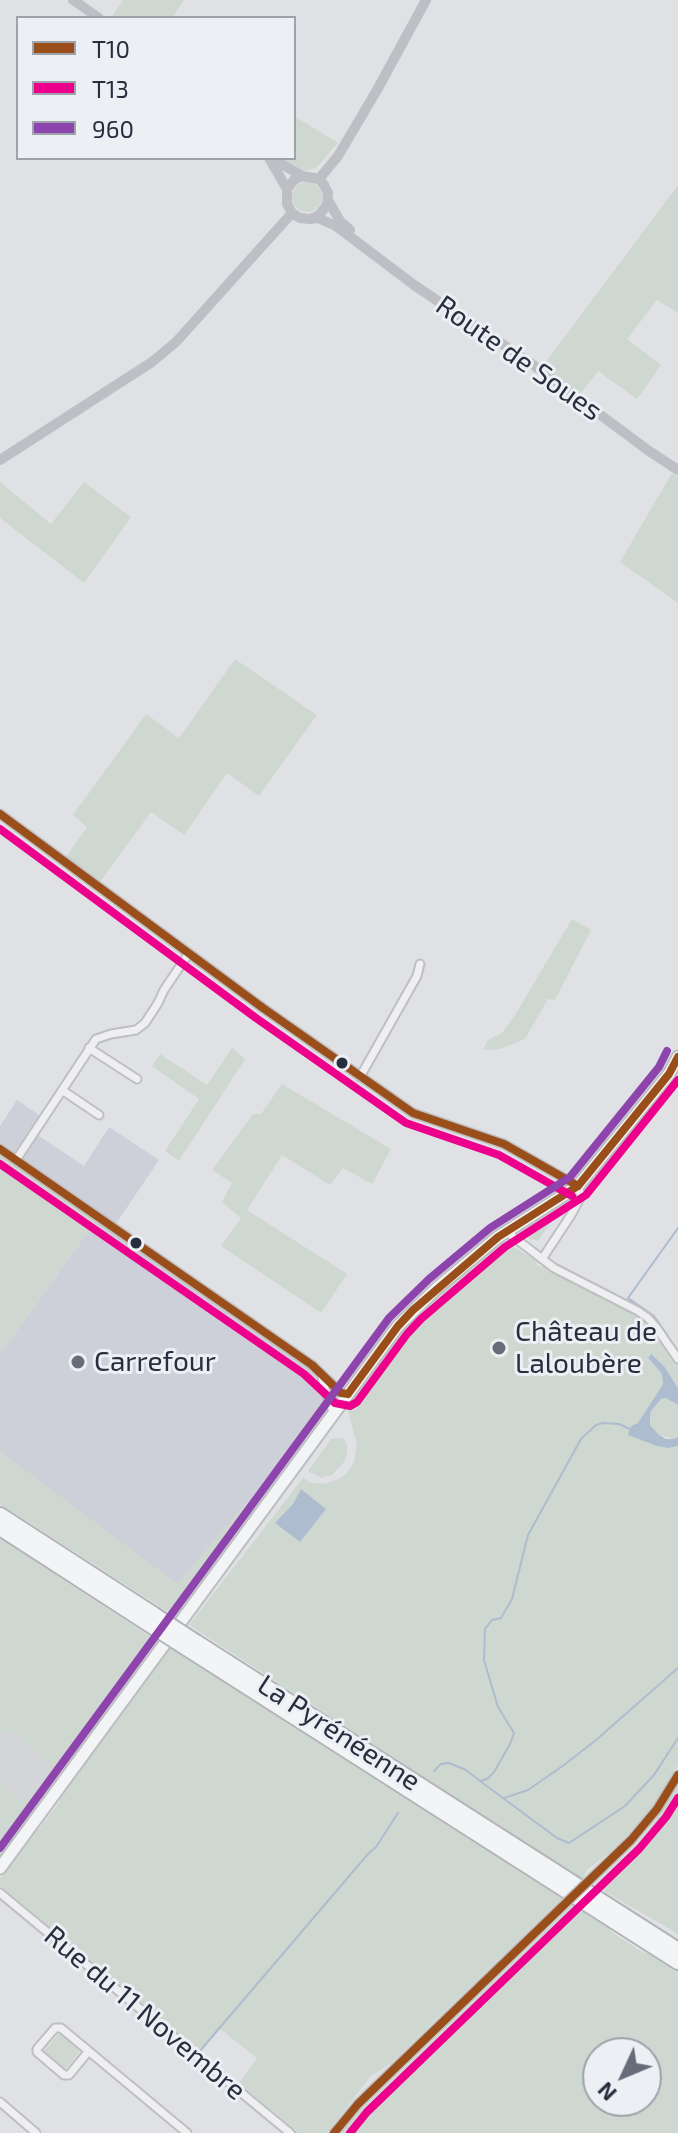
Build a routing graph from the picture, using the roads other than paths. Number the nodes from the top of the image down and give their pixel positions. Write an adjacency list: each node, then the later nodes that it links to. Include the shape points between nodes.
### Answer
1 (73, 0): 3 (main road)
2 (426, 0): 7 (main road, via 338,156)
3 (96, 16)
4 (271, 160): 8 (main road)
5 (274, 160): 6 (main road)
6 (302, 176): 7 (main road); 8 (main road)
7 (319, 179): 9 (main road)
8 (287, 189): 10 (main road)
9 (328, 200): 11 (main road, via 323,213); 12 (main road, Route de Soues)
10 (292, 213): 11 (main road); 13 (main road, via 164,352)
11 (310, 219): 12 (main road, Route de Soues, via 330,223)
12 (361, 244): 14 (main road, Route de Soues)
13 (0, 460)
14 (678, 470)
15 (0, 814): 16 (street)
16 (189, 953): 18 (street, via 145,1023 136,1030 100,1036); 21 (street)
17 (420, 964): 21 (street)
18 (89, 1048): 22 (street); 23 (street)
19 (677, 1060): 20 (main road)
20 (673, 1075): 27 (main road)
21 (360, 1077): 27 (street, via 413,1113 504,1144)
22 (137, 1079)
23 (62, 1090): 24 (street); 26 (street)
24 (99, 1115)
25 (0, 1149): 26 (street)
26 (16, 1160): 31 (street)
27 (578, 1186): 28 (main road); 29 (street, via 581,1196)
28 (507, 1232): 29 (street); 33 (main road, via 413,1310)
29 (542, 1259): 30 (street, via 648,1318)
30 (678, 1359)
31 (320, 1373): 32 (street); 34 (street, via 330,1406)
32 (333, 1386): 33 (street); 34 (street)
33 (348, 1394): 34 (main road)
34 (338, 1408): 40 (main road)
35 (0, 1515): 37 (highway, La Pyrénéenne)
36 (0, 1528): 37 (highway, La Pyrénéenne)
37 (150, 1618): 38 (highway, La Pyrénéenne, bridge)
38 (194, 1646): 42 (highway, La Pyrénéenne); 43 (highway, La Pyrénéenne)
39 (678, 1775): 49 (street, bridge, via 631,1840)
40 (0, 1868)
41 (0, 1893): 48 (street, Rue du 11 Novembre)
42 (678, 1950)
43 (678, 1962)
44 (88, 2052): 44 (street, via 61,2028 37,2049 64,2075); 47 (street)
45 (0, 2102): 46 (street)
46 (36, 2133)
47 (187, 2133)
48 (290, 2133)
49 (334, 2133)

